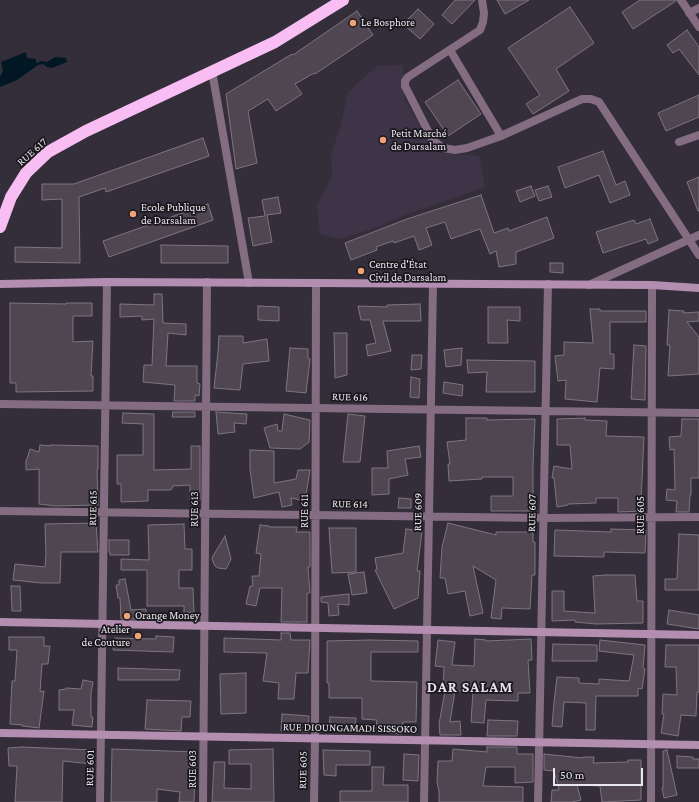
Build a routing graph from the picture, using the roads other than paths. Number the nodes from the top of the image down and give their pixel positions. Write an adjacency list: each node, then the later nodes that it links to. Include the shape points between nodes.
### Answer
1 (343, 0): 8 (highway, RUE 617, via 275,42)
2 (482, 0): 7 (street, via 484,13 480,30)
3 (681, 0): 5 (street)
4 (699, 8): 5 (street)
5 (690, 13): 6 (street)
6 (699, 28)
7 (450, 50): 10 (street); 10 (street, via 405,81 405,86 432,139 443,148 455,150)
8 (212, 71): 12 (highway, RUE 617, via 86,131 48,152 26,173 11,197); 18 (street)
9 (699, 135): 11 (street)
10 (501, 136): 14 (street, via 582,99 599,102)
11 (679, 142)
12 (0, 227)
13 (699, 235): 14 (street)
14 (689, 240): 15 (street); 23 (street)
15 (699, 255)
16 (107, 282): 17 (street); 20 (street); 27 (street, RUE 615)
17 (207, 282): 18 (street); 28 (street, RUE 613)
18 (248, 283): 19 (street)
19 (316, 283): 21 (street); 29 (street, RUE 611)
20 (0, 284)
21 (433, 284): 22 (street); 30 (street, RUE 609)
22 (548, 284): 23 (street); 31 (street, RUE 607)
23 (589, 285): 24 (street)
24 (652, 285): 25 (street); 32 (street, RUE 605)
25 (699, 288)
26 (0, 404): 27 (street, RUE 616)
27 (106, 405): 28 (street, RUE 616); 35 (street, RUE 615)
28 (206, 406): 29 (street, RUE 616); 36 (street, RUE 613)
29 (316, 408): 30 (street, RUE 616); 37 (street, RUE 611)
30 (431, 409): 31 (street, RUE 616); 38 (street, RUE 609)
31 (545, 411): 32 (street, RUE 616); 41 (street, RUE 607)
32 (652, 412): 33 (street, RUE 616); 39 (street, RUE 605)
33 (699, 413)
34 (0, 511): 35 (street, RUE 614)
35 (104, 513): 36 (street, RUE 614); 43 (street, RUE 615)
36 (206, 514): 37 (street, RUE 614); 44 (street, RUE 613)
37 (316, 514): 38 (street, RUE 614); 45 (street, RUE 611)
38 (429, 515): 41 (street, RUE 614); 46 (street, RUE 609)
39 (652, 517): 40 (street, RUE 614); 41 (street, RUE 614); 48 (street, RUE 605)
40 (699, 517)
41 (543, 518): 47 (street, RUE 607)
42 (0, 622): 43 (street)
43 (102, 624): 44 (street); 51 (street, RUE 615)
44 (205, 626): 45 (street); 52 (street, RUE 613)
45 (315, 628): 46 (street); 53 (street, RUE 611)
46 (427, 630): 47 (street); 54 (street, RUE 609)
47 (541, 632): 48 (street); 55 (street, RUE 607)
48 (652, 634): 49 (street); 56 (street, RUE 605)
49 (699, 635)
50 (0, 733): 51 (street, RUE DIOUNGAMADI SISSOKO)
51 (101, 734): 52 (street, RUE DIOUNGAMADI SISSOKO); 58 (street, RUE 601)
52 (204, 736): 53 (street, RUE DIOUNGAMADI SISSOKO); 59 (street, RUE 603)
53 (315, 739): 54 (street, RUE DIOUNGAMADI SISSOKO); 60 (street, RUE 605)
54 (425, 740): 55 (street, RUE DIOUNGAMADI SISSOKO); 61 (street)
55 (539, 742): 56 (street, RUE DIOUNGAMADI SISSOKO); 62 (street)
56 (652, 745): 57 (street, RUE DIOUNGAMADI SISSOKO); 63 (street)
57 (699, 745)
58 (100, 802)
59 (203, 802)
60 (314, 802)
61 (424, 802)
62 (538, 802)
63 (651, 802)

